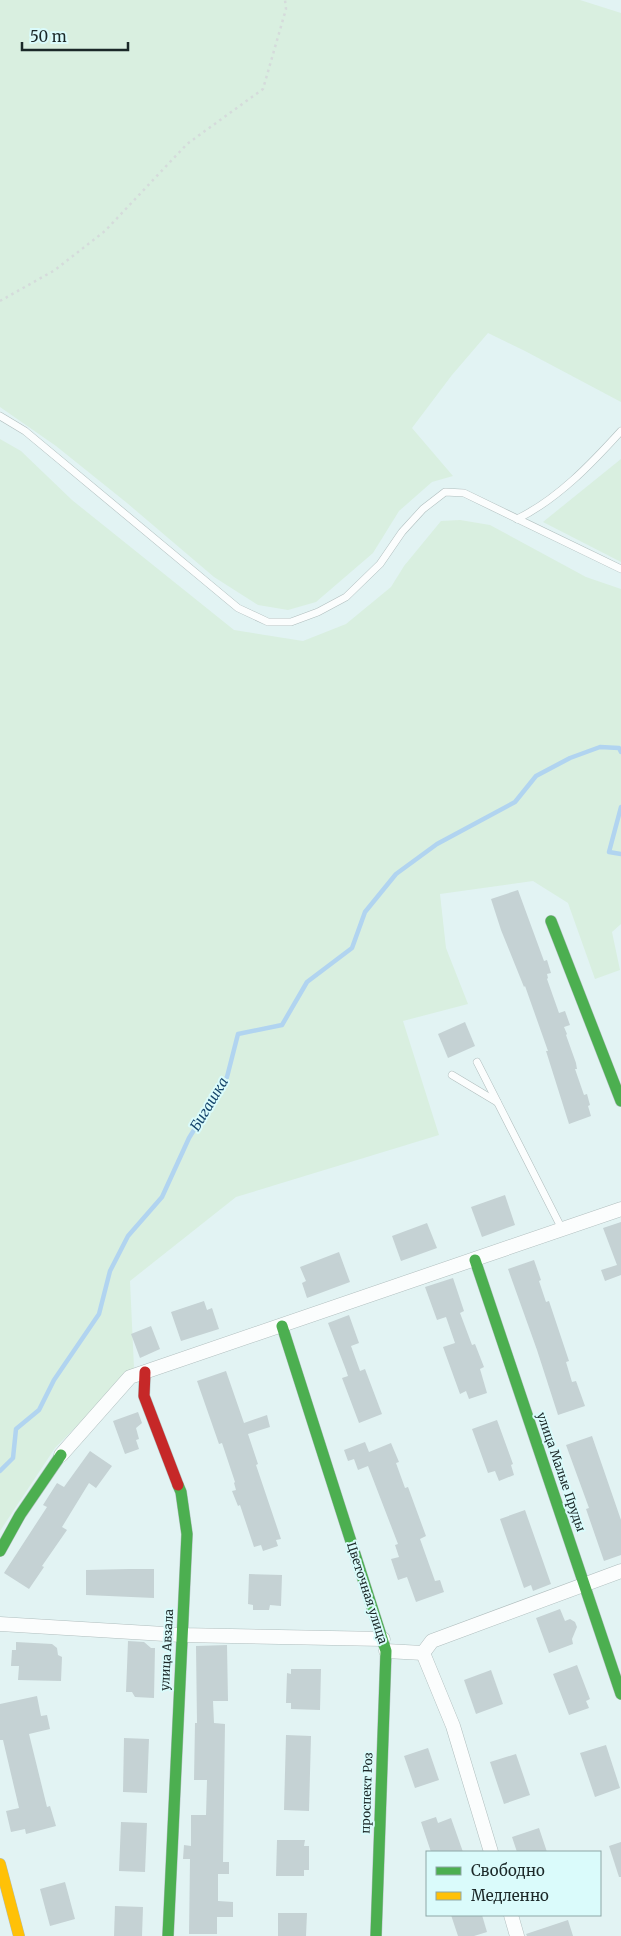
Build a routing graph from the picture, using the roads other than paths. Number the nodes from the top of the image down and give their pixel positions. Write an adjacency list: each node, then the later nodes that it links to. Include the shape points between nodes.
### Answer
1 (0, 416): 3 (lane, via 25,431 238,608 268,622 291,622 346,597 380,564 423,509 445,492 464,493)
2 (621, 431): 3 (lane, via 549,501)
3 (517, 519): 4 (lane)
4 (621, 569)
5 (551, 921): 8 (street)
6 (477, 1062): 10 (lane)
7 (452, 1076): 10 (lane)
8 (617, 1082): 9 (street)
9 (621, 1101)
10 (497, 1102): 12 (lane)
11 (621, 1208): 12 (street)
12 (562, 1229): 13 (street)
13 (475, 1260): 14 (street); 19 (street, улица Малые Пруды)
14 (282, 1326): 15 (street); 22 (street, Цветочная улица)
15 (145, 1372): 16 (street, via 130,1378); 21 (street, улица Авзала, via 144,1396 181,1492 187,1534)
16 (61, 1455): 17 (street)
17 (0, 1551)
18 (621, 1571): 19 (street)
19 (585, 1584): 23 (street, via 432,1640); 24 (street, улица Малые Пруды)
20 (0, 1624): 21 (street)
21 (181, 1635): 22 (street); 29 (street, улица Авзала)
22 (384, 1645): 23 (street, Цветочная улица); 30 (street, проспект Роз)
23 (423, 1653): 25 (street, via 453,1726)
24 (621, 1694)
25 (492, 1851)
26 (0, 1864): 28 (street)
27 (510, 1916): 31 (street)
28 (19, 1936)
29 (168, 1936)
30 (376, 1936)
31 (517, 1936)

